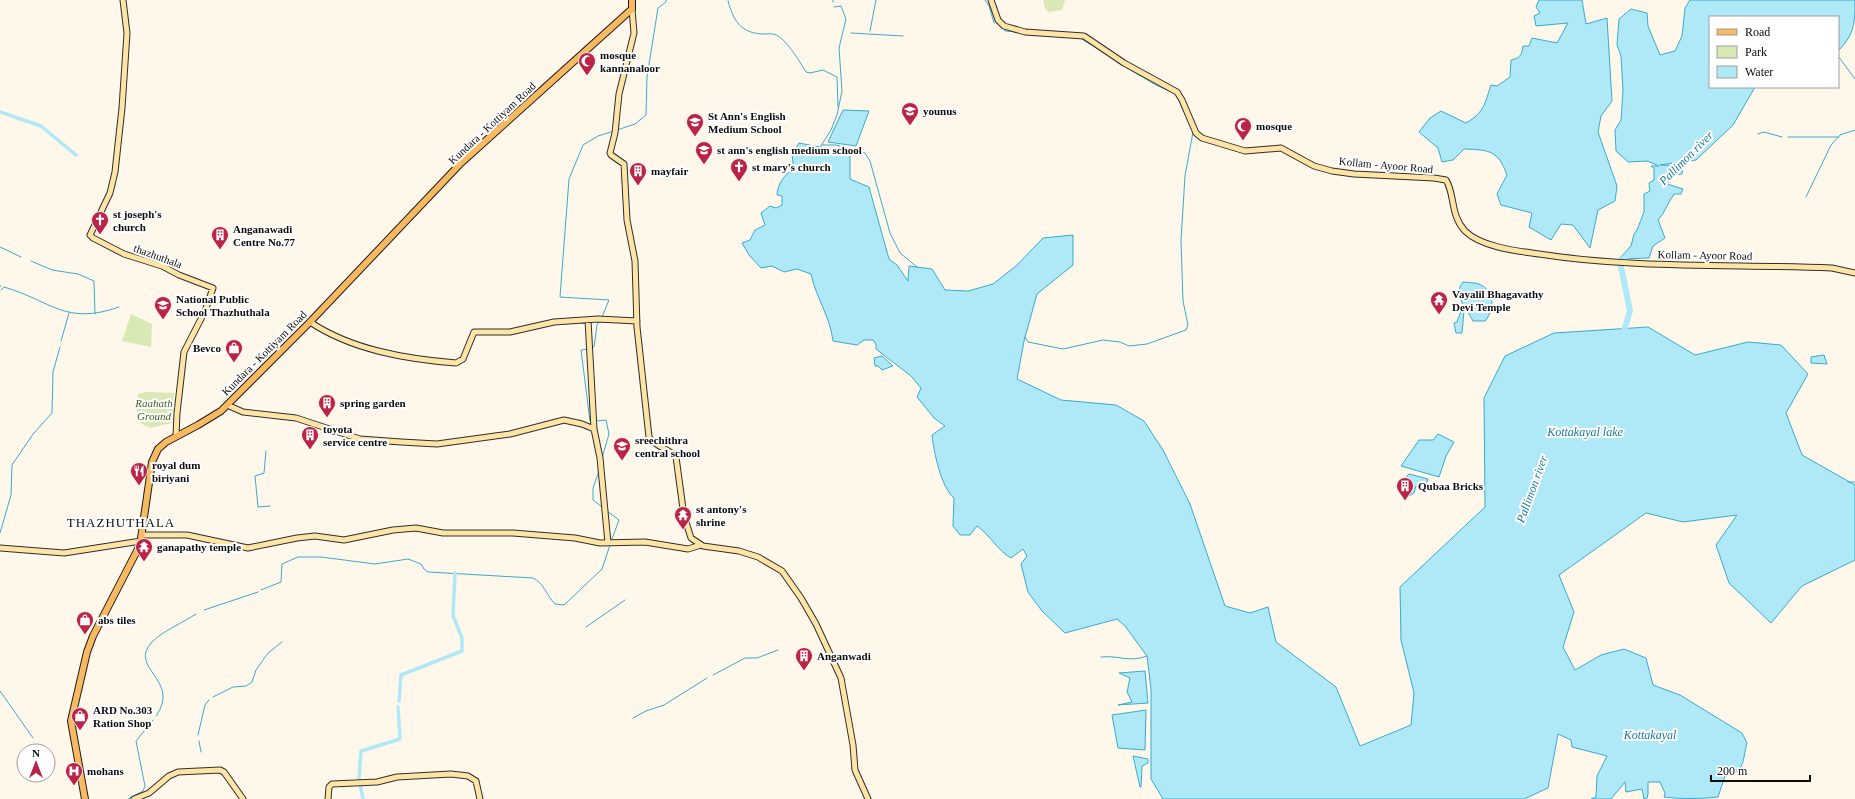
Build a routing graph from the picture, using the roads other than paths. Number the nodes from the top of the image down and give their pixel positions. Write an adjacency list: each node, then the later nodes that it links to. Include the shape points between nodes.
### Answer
1 (122, 0): 11 (street, thazhuthala, via 127,33 115,172 110,193 90,234 124,254 162,266 213,288 184,352)
2 (632, 0): 4 (main road)
3 (991, 0): 5 (street, Kollam - Ayoor Road, via 998,20 1004,26 1025,32 1084,36 1124,63 1177,92 1196,133 1202,138 1245,151 1281,148 1314,166 1332,171 1443,179 1448,183 1453,208 1465,231 1485,242 1515,250 1609,262 1832,268)
4 (632, 9): 7 (street, via 634,33 619,94 610,153 624,164 627,220 635,261); 8 (main road, Kundara - Kottiyam Road, via 462,163)
5 (1855, 273)
6 (588, 320): 7 (street); 8 (street, via 554,322 510,332 474,332 463,359 456,363 385,353 340,337); 10 (street)
7 (637, 321): 14 (street, via 649,437 676,457 687,528 691,538)
8 (311, 322): 9 (main road, Kundara - Kottiyam Road)
9 (228, 406): 10 (street, via 243,412 296,418 360,439 437,444 510,434 564,420); 11 (main road, Kundara - Kottiyam Road, via 198,426)
10 (594, 424): 13 (street)
11 (176, 436): 12 (main road, Kundara - Kottiyam Road, via 162,446 153,457)
12 (141, 538): 13 (street, via 187,535 240,548 253,548 297,538 315,536 344,540 416,528 443,533 512,533); 15 (street, via 64,553); 16 (main road, Kundara - Kottiyam Road, via 93,636 71,721)
13 (608, 543): 14 (street, via 645,542 688,549)
14 (701, 545): 21 (street, via 758,557 782,571 801,598 816,624 840,678 853,745 854,770)
15 (0, 548)
16 (86, 799)
17 (134, 799): 18 (street, via 149,793 169,776 178,772 220,770)
18 (243, 799)
19 (328, 799): 20 (street, via 329,787 332,784 451,774 468,776 476,781)
20 (480, 799)
21 (868, 799)

